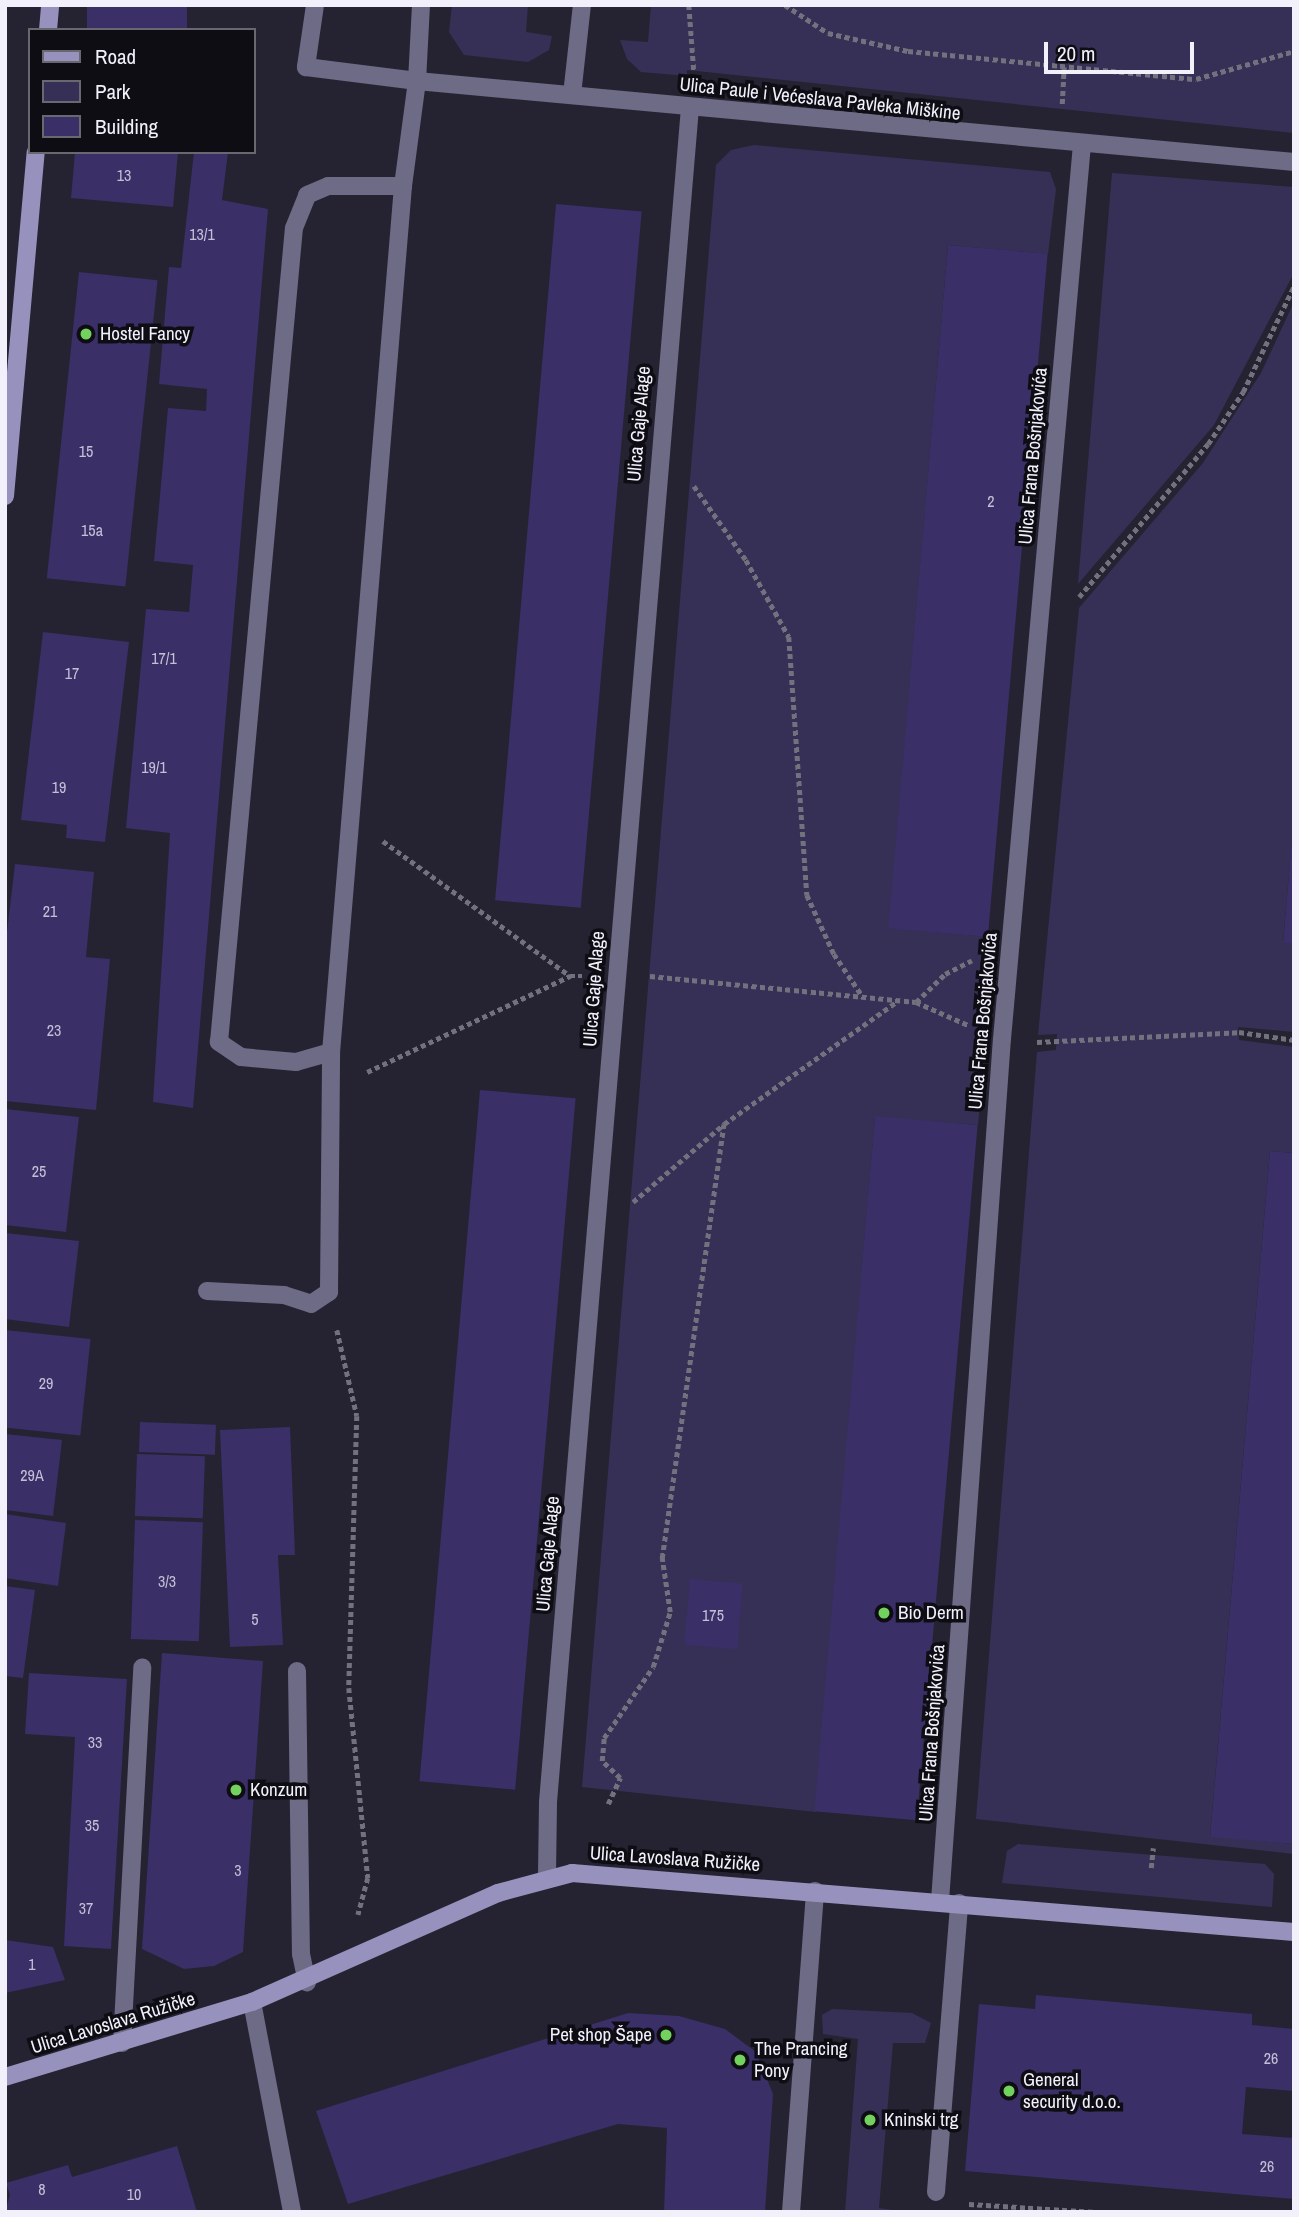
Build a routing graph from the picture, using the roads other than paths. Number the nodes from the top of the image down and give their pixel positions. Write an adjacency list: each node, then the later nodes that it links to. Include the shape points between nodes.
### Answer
1 (50, 5): 5 (street)
2 (315, 5): 6 (street, Ulica Paule i Većeslava Pavleka Miškine, via 306,67)
3 (421, 5): 6 (street)
4 (582, 5): 7 (street)
5 (48, 28)
6 (417, 81): 7 (street, Ulica Paule i Većeslava Pavleka Miškine); 12 (street)
7 (572, 95): 8 (street, Ulica Paule i Većeslava Pavleka Miškine)
8 (690, 107): 9 (street, Ulica Paule i Većeslava Pavleka Miškine); 18 (street, Ulica Gaje Alage, via 548,1801)
9 (1082, 145): 11 (street, Ulica Paule i Većeslava Pavleka Miškine); 20 (street, Ulica Frana Bošnjakovića, via 1002,1040)
10 (37, 154): 13 (street)
11 (1294, 162)
12 (403, 186): 14 (street); 14 (street, via 328,186 307,195 294,228 219,1042 241,1057 296,1062)
13 (5, 496)
14 (331, 1052): 15 (street, via 328,1292 311,1304 284,1295)
15 (207, 1291)
16 (142, 1668): 25 (street)
17 (297, 1671): 23 (street, via 301,1954)
18 (547, 1875): 19 (street, Ulica Lavoslava Ružičke, via 600,1872); 23 (street, Ulica Lavoslava Ružičke)
19 (815, 1891): 20 (street, Ulica Lavoslava Ružičke); 29 (street)
20 (940, 1901): 21 (street, Ulica Lavoslava Ružičke)
21 (959, 1903): 22 (street, Ulica Lavoslava Ružičke); 27 (street)
22 (1294, 1932)
23 (307, 1982): 24 (street, Ulica Lavoslava Ružičke)
24 (252, 2002): 25 (street, Ulica Lavoslava Ružičke); 28 (street)
25 (122, 2043): 26 (street, Ulica Lavoslava Ružičke)
26 (5, 2077)
27 (936, 2192)
28 (292, 2212)
29 (791, 2212)

